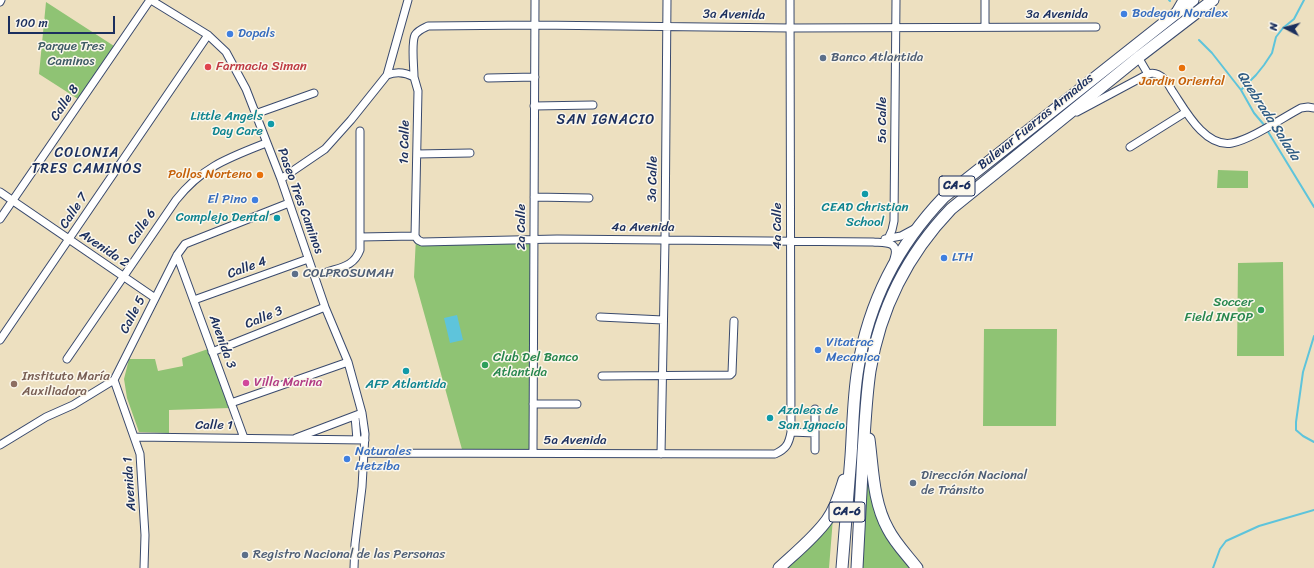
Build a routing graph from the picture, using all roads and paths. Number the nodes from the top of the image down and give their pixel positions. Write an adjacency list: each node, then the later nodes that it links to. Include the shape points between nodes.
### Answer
1 (151, 0): 18 (street, Paseo Tres Caminos); 41 (street, Calle 8)
2 (408, 0): 21 (street)
3 (535, 0): 12 (street, 2a Calle)
4 (667, 0): 13 (street, 3a Calle)
5 (790, 0): 16 (street, 4a Calle)
6 (896, 0): 17 (street, 5a Calle)
7 (985, 0): 14 (street)
8 (1182, 0): 11 (street)
9 (1193, 0): 11 (highway, Bulevar Fuerzas Armadas / CA-6)
10 (1213, 0): 19 (highway, Bulevar Fuerzas Armadas / CA-6)
11 (1172, 16): 44 (highway, Bulevar Fuerzas Armadas / CA-6, via 958,185)
12 (535, 24): 13 (street, 3a Avenida); 22 (street, 3a Avenida, via 428,26 415,36); 23 (street, 2a Calle)
13 (668, 25): 16 (street, 3a Avenida); 50 (street, 3a Calle)
14 (985, 27): 15 (street, 3a Avenida); 17 (street, 3a Avenida)
15 (1096, 27)
16 (790, 28): 17 (street, 3a Avenida); 51 (street, 4a Calle)
17 (896, 28): 48 (street, 5a Calle, via 894,221)
18 (208, 35): 30 (street, Paseo Tres Caminos, via 226,52 246,89); 47 (street, Calle 7)
19 (1138, 58): 20 (street); 31 (highway, Bulevar Fuerzas Armadas / CA-6)
20 (1148, 74): 29 (street, via 1155,73 1164,79); 31 (street)
21 (387, 75): 22 (street, via 401,72); 37 (street, via 326,149)
22 (414, 77): 36 (street, 1a Calle, via 418,91)
23 (535, 77): 24 (street); 27 (street, 2a Calle)
24 (488, 78)
25 (314, 93): 30 (street)
26 (593, 105): 27 (street)
27 (534, 106): 39 (street, 2a Calle)
28 (1314, 108): 29 (street, via 1301,108 1232,143 1216,141 1206,136)
29 (1186, 112): 34 (street)
30 (255, 114): 33 (street, Paseo Tres Caminos)
31 (1059, 121): 75 (highway, Bulevar Fuerzas Armadas / CA-6, via 951,209 913,257 895,289 882,321 870,371)
32 (360, 130): 45 (street)
33 (266, 143): 37 (street, Paseo Tres Caminos); 57 (street, Calle 6, via 213,166 192,182 176,200)
34 (1130, 147)
35 (470, 153): 36 (street)
36 (417, 154): 46 (street, 1a Calle)
37 (281, 180): 42 (street, Paseo Tres Caminos)
38 (0, 192): 41 (street, Avenida 2)
39 (534, 197): 40 (street); 49 (street, 2a Calle)
40 (589, 198)
41 (12, 201): 43 (street, Calle 8); 47 (street, Avenida 2)
42 (289, 203): 53 (street, Calle 5, via 185,244); 54 (street, Paseo Tres Caminos)
43 (0, 219)
44 (917, 227): 48 (street, 4a Avenida, via 901,236); 55 (highway, Bulevar Fuerzas Armadas / CA-6)
45 (360, 236): 46 (street, 4a Avenida); 56 (street, via 360,250 356,259 349,265)
46 (415, 236): 49 (street, 4a Avenida, via 422,242)
47 (69, 239): 57 (street, Avenida 2); 64 (street, Calle 7)
48 (888, 239): 52 (street, 4a Avenida)
49 (533, 240): 50 (street, 4a Avenida); 72 (street, 2a Calle)
50 (665, 240): 51 (street, 4a Avenida); 62 (street, 3a Calle)
51 (790, 241): 52 (street, 4a Avenida); 77 (street, 4a Calle)
52 (873, 242): 55 (street, 4a Avenida, via 891,244 895,247)
53 (177, 255): 58 (street, Calle 5); 59 (street, Avenida 3)
54 (308, 259): 59 (street, Calle 4); 60 (street, Paseo Tres Caminos)
55 (893, 265): 90 (highway, Bulevar Fuerzas Armadas / CA-6, via 874,306 861,350 855,390)
56 (327, 272)
57 (123, 276): 58 (street, Avenida 2); 66 (street, Calle 6)
58 (155, 298): 70 (street, Calle 5)
59 (194, 300): 65 (street, Avenida 3)
60 (325, 307): 65 (street, Calle 3); 67 (street, Paseo Tres Caminos)
61 (600, 317): 62 (street)
62 (663, 320): 69 (street, 3a Calle)
63 (734, 321): 69 (street, via 732,374)
64 (0, 340)
65 (212, 352): 71 (street, Avenida 3)
66 (67, 359)
67 (348, 362): 71 (street); 76 (street, Paseo Tres Caminos)
68 (602, 376): 69 (street)
69 (662, 376): 89 (street, 3a Calle)
70 (114, 380): 79 (street, Avenida 1); 84 (street)
71 (231, 403): 80 (street, Avenida 3)
72 (533, 404): 73 (street); 88 (street, 2a Calle)
73 (577, 404)
74 (815, 409): 78 (street)
75 (866, 410): 95 (highway, Bulevar Fuerzas Armadas / CA-6); 96 (highway, via 880,513 895,541)
76 (358, 415): 81 (street, Calle 1); 82 (street); 83 (street, Paseo Tres Caminos)
77 (791, 432): 78 (street); 85 (street, 4a Calle)
78 (815, 433): 86 (street)
79 (135, 437): 80 (street, Calle 1); 91 (street, Avenida 1, via 140,454 145,535)
80 (244, 438): 81 (street, Calle 1)
81 (292, 439): 82 (street, Calle 1)
82 (357, 440): 83 (street, Calle 1)
83 (365, 440): 87 (street, Paseo Tres Caminos)
84 (0, 445)
85 (784, 450): 89 (street, 5a Avenida, via 775,454)
86 (814, 450)
87 (364, 453): 88 (street, 5a Avenida); 92 (street, Paseo Tres Caminos)
88 (533, 453): 89 (street, 5a Avenida)
89 (661, 454)
90 (851, 456): 93 (highway, via 837,503 828,519); 94 (highway, Bulevar Fuerzas Armadas / CA-6)
91 (144, 568)
92 (354, 568)
93 (779, 568)
94 (842, 568)
95 (857, 568)
96 (917, 568)

